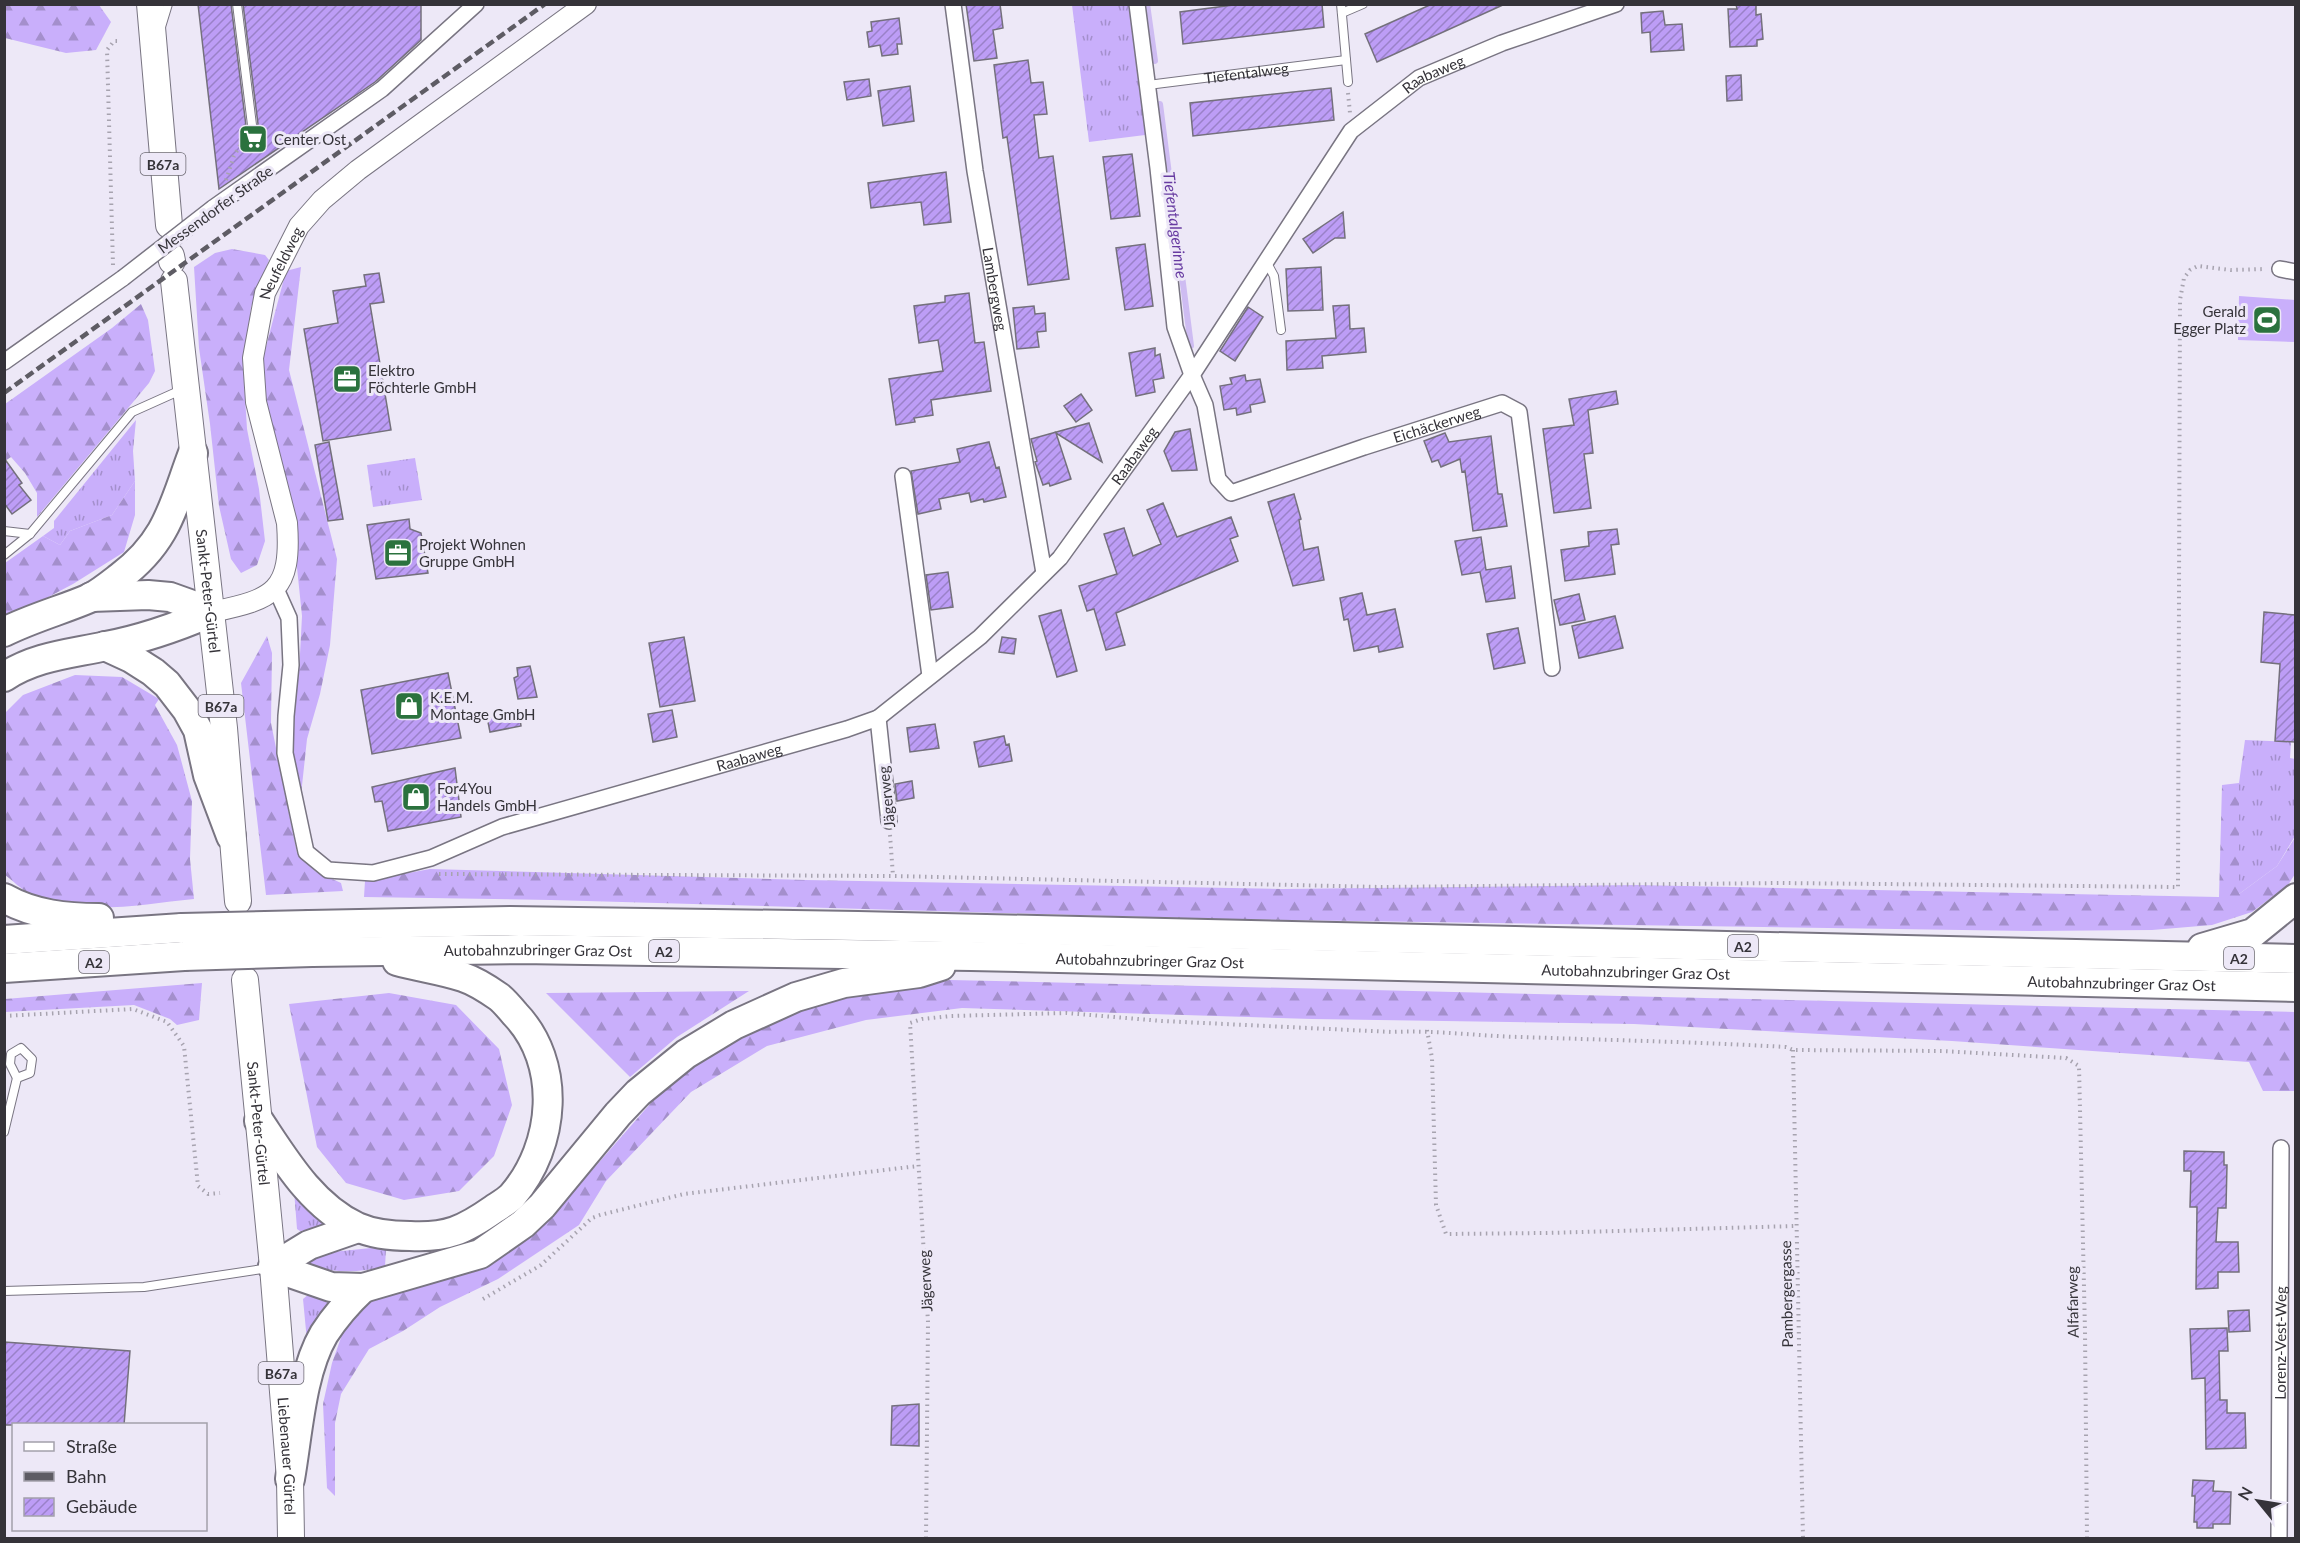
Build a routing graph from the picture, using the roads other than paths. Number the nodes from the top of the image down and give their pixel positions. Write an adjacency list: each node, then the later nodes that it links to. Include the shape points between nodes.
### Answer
1 (150, 4): 11 (main road, B67a)
2 (168, 4): 11 (lane)
3 (237, 4): 15 (lane)
4 (476, 4): 20 (street, Messendorfer Straße, bridge, via 382,89)
5 (586, 4): 29 (street, Neufeldweg, via 358,170 298,226 265,293 252,358 256,402 287,523 286,562)
6 (953, 4): 28 (street, Lambergweg, via 975,171)
7 (1137, 4): 14 (street)
8 (1363, 4): 10 (lane)
9 (1616, 4): 17 (street, Raabaweg, via 1502,43 1419,78 1351,131)
10 (1341, 9): 12 (lane)
11 (155, 49): 16 (main road, B67a)
12 (1346, 60): 13 (lane); 14 (lane, Tiefentalweg)
13 (1348, 82)
14 (1148, 86): 21 (street, via 1175,327)
15 (252, 125)
16 (169, 225)
17 (1267, 263): 19 (lane, via 1274,276); 21 (street, Raabaweg)
18 (173, 266): 22 (main road, Sankt-Peter-Gürtel / B67a)
19 (1281, 330)
20 (4, 362)
21 (1192, 375): 28 (street, Raabaweg, via 1060,558); 34 (street, Eichäckerweg, via 1205,405 1218,479 1231,494 1502,403 1519,412)
22 (185, 388): 23 (main road, Sankt-Peter-Gürtel / B67a); 26 (lane, via 132,412)
23 (193, 453): 30 (highway, via 168,521 148,553); 31 (main road, Sankt-Peter-Gürtel / B67a)
24 (903, 476): 35 (street)
25 (4, 531): 26 (lane)
26 (30, 534): 27 (lane)
27 (4, 555)
28 (1044, 573): 35 (street, Raabaweg, via 980,637)
29 (276, 589): 31 (street, via 262,598); 37 (street, Raabaweg, via 289,618 291,665 285,753 306,852 328,870 372,873 423,860 502,827)
30 (92, 597): 31 (highway, via 170,597); 32 (highway)
31 (212, 612): 33 (highway, via 174,628); 39 (main road, Sankt-Peter-Gürtel / B67a)
32 (4, 632)
33 (105, 646): 36 (highway, via 46,657); 39 (highway, via 153,672 187,710 198,730 208,775)
34 (1552, 668)
35 (930, 676): 37 (street, Raabaweg)
36 (4, 677)
37 (878, 718): 38 (street, Jägerweg)
38 (888, 821)
39 (231, 836): 42 (main road, Sankt-Peter-Gürtel / B67a)
40 (4, 898): 43 (highway, via 38,912 102,918)
41 (2295, 898): 48 (highway, via 2253,933)
42 (238, 901)
43 (142, 930): 44 (highway, Autobahnzubringer Graz Ost / A2, bridge, via 182,928); 45 (highway, Autobahnzubringer Graz Ost / A2)
44 (311, 938): 46 (highway, Autobahnzubringer Graz Ost / A2); 48 (highway, Autobahnzubringer Graz Ost / A2, via 510,921); 50 (highway, Autobahnzubringer Graz Ost / A2, bridge, via 184,956)
45 (4, 940)
46 (357, 952): 47 (highway, Autobahnzubringer Graz Ost / A2, via 520,949); 57 (highway, via 465,978 501,999 529,1028 543,1062 549,1101 544,1138 528,1172 511,1197 477,1221 453,1233 418,1237 390,1236)
47 (971, 956): 52 (highway, Autobahnzubringer Graz Ost / A2); 59 (highway, via 919,973 844,982 796,997 734,1025 686,1054 638,1093 542,1206 506,1236 480,1254)
48 (2182, 956): 49 (highway, Autobahnzubringer Graz Ost / A2)
49 (2295, 959)
50 (4, 968)
51 (245, 980): 54 (main road, Sankt-Peter-Gürtel / B67a)
52 (2295, 987)
53 (17, 1078): 55 (lane)
54 (259, 1121): 57 (highway, via 313,1195); 58 (main road, Sankt-Peter-Gürtel / B67a)
55 (4, 1132)
56 (2281, 1148): 63 (street, Lorenz-Vest-Weg)
57 (358, 1228): 58 (highway, via 309,1245)
58 (273, 1267): 59 (highway, via 331,1287); 60 (lane, via 144,1287); 61 (main road, Liebenauer Gürtel / B67a)
59 (363, 1288): 61 (highway, via 323,1336 311,1366)
60 (4, 1290)
61 (290, 1479): 62 (main road, Liebenauer Gürtel / B67a)
62 (291, 1539)
63 (2279, 1539)

